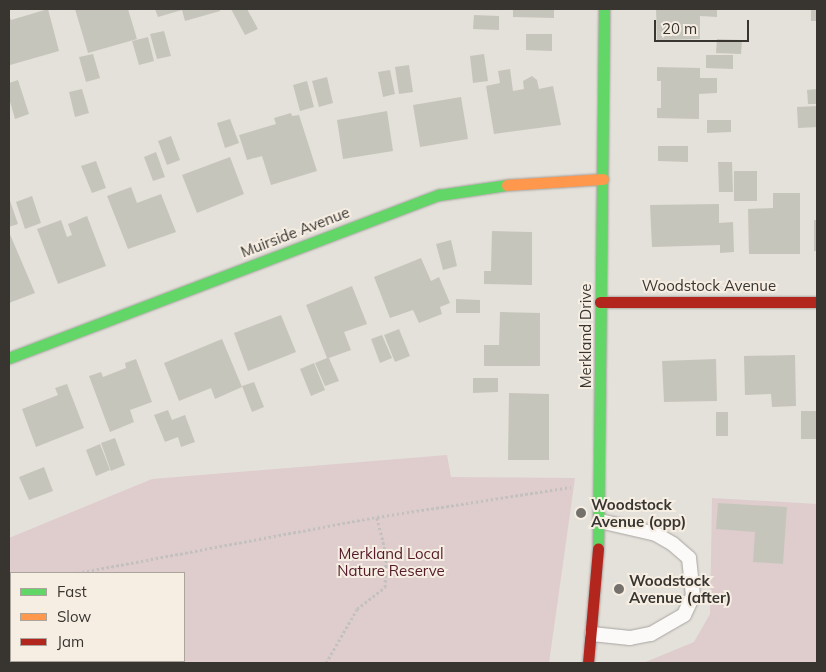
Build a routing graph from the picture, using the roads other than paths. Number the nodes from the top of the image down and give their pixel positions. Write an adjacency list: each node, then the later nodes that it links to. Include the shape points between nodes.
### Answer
1 (604, 9): 2 (street, Merkland Drive)
2 (603, 179): 3 (street, Merkland Drive); 5 (street, Muirside Avenue, via 491,186 439,195)
3 (600, 302): 4 (street, Woodstock Avenue); 6 (street, Merkland Drive)
4 (817, 302)
5 (9, 358)
6 (600, 521): 7 (street, Merkland Drive); 7 (lane, via 656,534 673,544 689,558 693,596 684,615 651,634 630,638)
7 (592, 634): 8 (street, Merkland Drive)
8 (588, 663)

